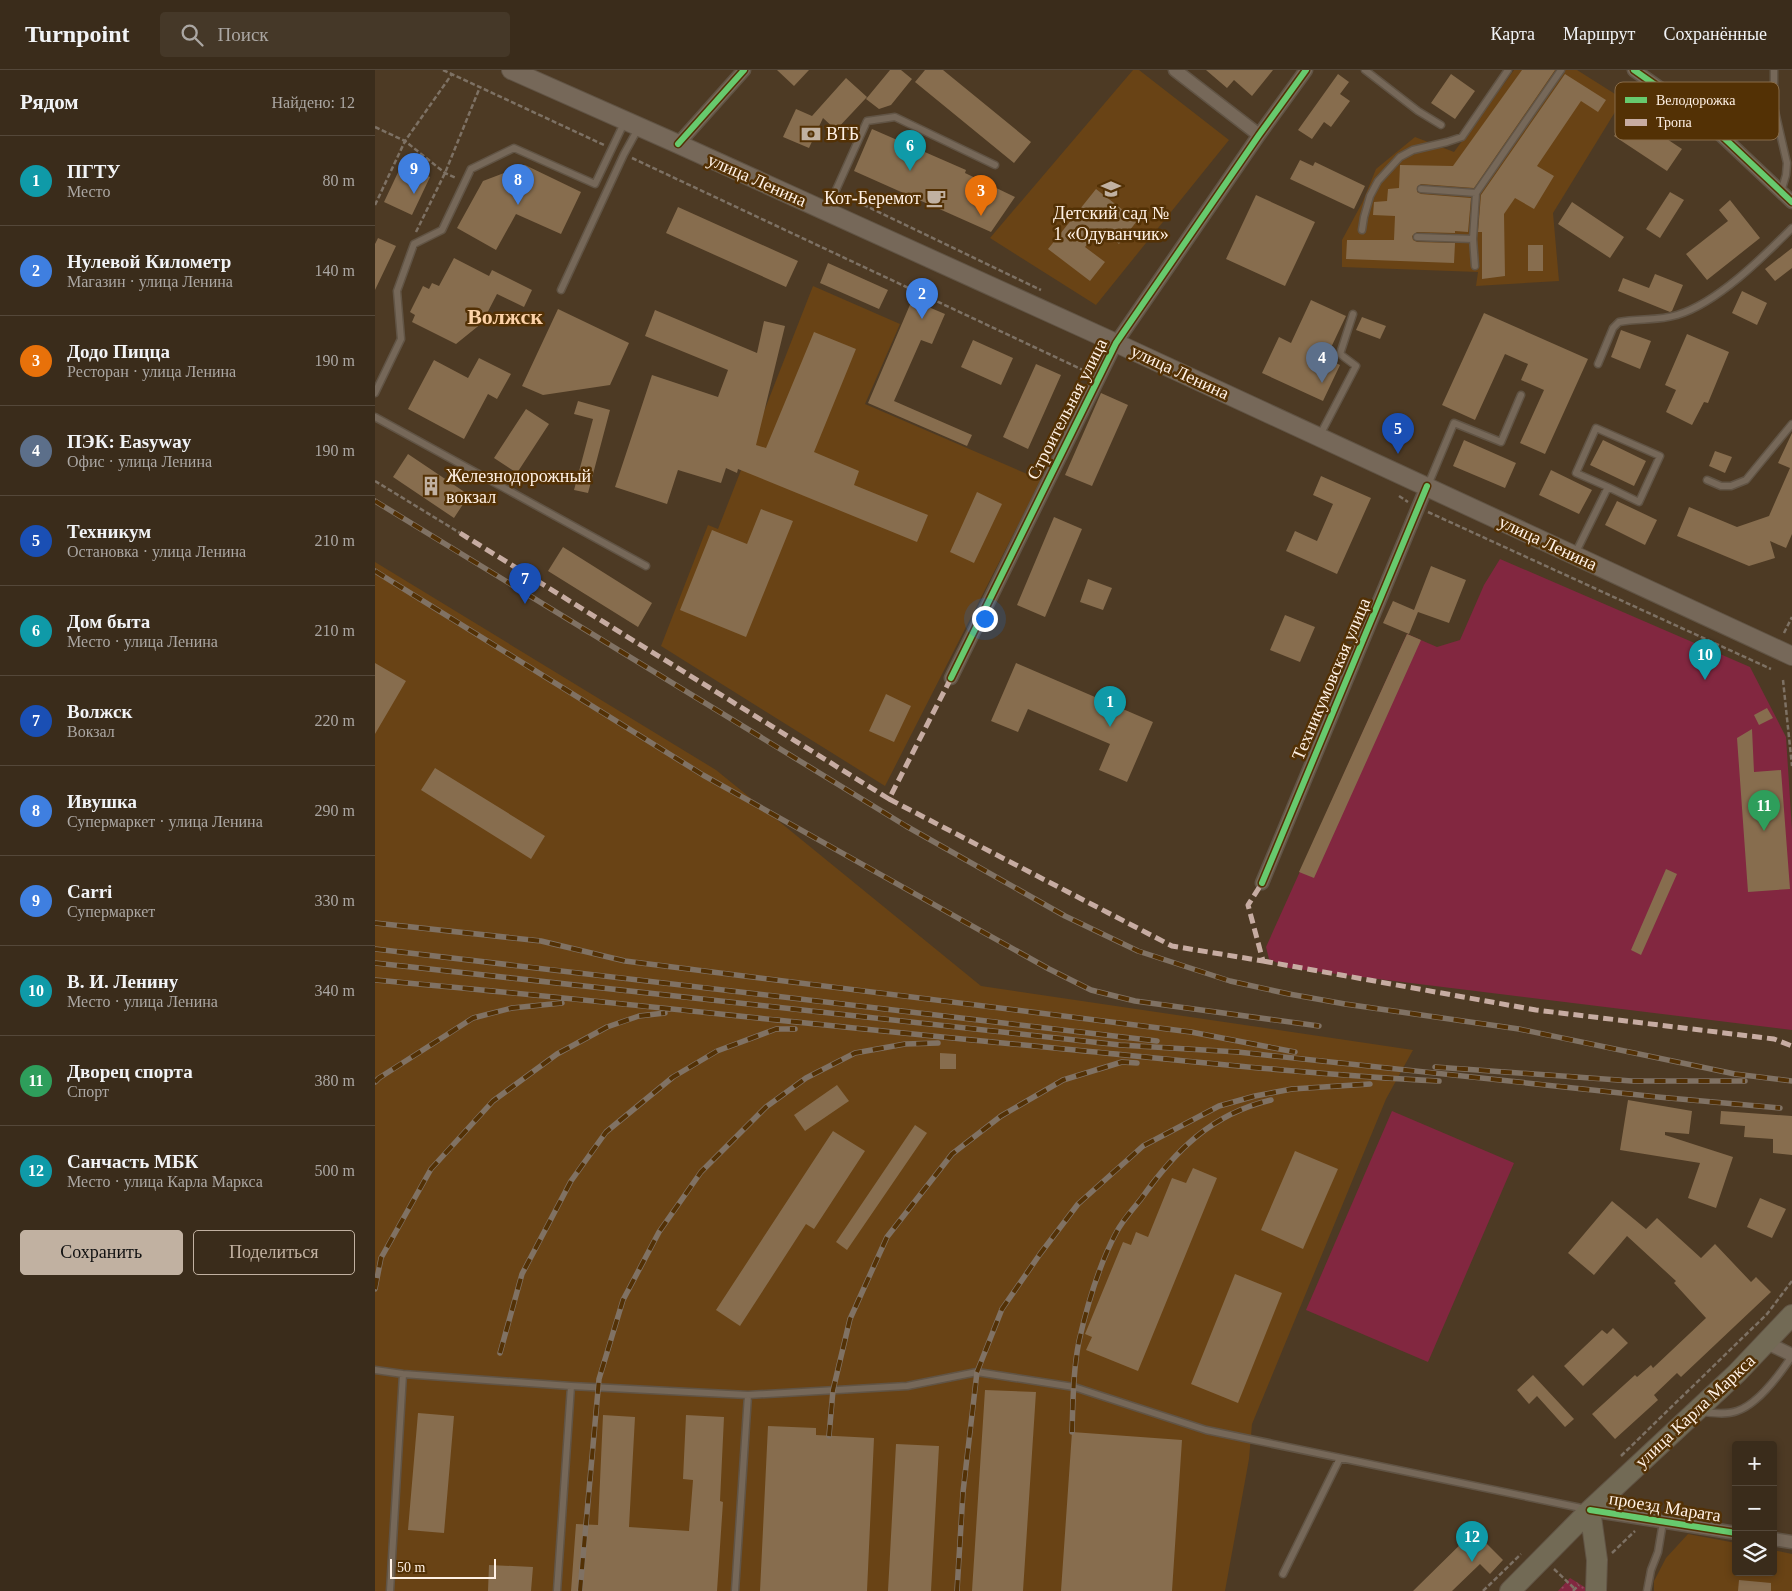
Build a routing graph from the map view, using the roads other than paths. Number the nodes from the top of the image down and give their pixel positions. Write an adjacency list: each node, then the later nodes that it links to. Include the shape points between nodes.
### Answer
1 (511, 70): 10 (main road, улица Ленина)
2 (744, 70): 15 (street)
3 (1175, 70): 13 (street)
4 (1307, 70): 13 (street, Строительная улица)
5 (1365, 70): 11 (lane)
6 (1508, 70): 23 (lane, via 1462,137 1413,150 1400,157 1378,181 1370,196)
7 (1561, 70): 18 (lane)
8 (1633, 70): 9 (street)
9 (1650, 82)
10 (632, 123): 15 (main road, улица Ленина); 27 (lane, via 624,154); 31 (lane, via 612,148 595,184 513,148 471,169 442,230 414,244 397,291 401,339)
11 (1441, 125)
12 (1779, 129): 19 (lane, via 1787,163)
13 (1259, 135): 29 (street, Строительная улица)
14 (1726, 140): 19 (street)
15 (678, 144): 21 (main road, улица Ленина)
16 (995, 165): 21 (lane, via 895,117 867,121)
17 (1421, 189): 18 (lane)
18 (1476, 193): 25 (lane)
19 (1780, 193): 20 (street)
20 (1792, 202)
21 (826, 211): 29 (main road, улица Ленина)
22 (1792, 228): 30 (lane, via 1731,283 1694,309 1675,316 1619,322 1613,328)
23 (1362, 230)
24 (1417, 237): 25 (lane)
25 (1473, 240): 26 (lane)
26 (1475, 266)
27 (561, 290)
28 (1353, 314): 35 (lane, via 1340,354 1356,366)
29 (1116, 343): 35 (main road, улица Ленина); 42 (street, Строительная улица)
30 (1598, 364)
31 (375, 393)
32 (1521, 395): 37 (lane, via 1501,442 1454,423)
33 (375, 417): 40 (lane)
34 (1792, 424): 36 (lane, via 1746,480 1721,486)
35 (1319, 436): 37 (main road, улица Ленина)
36 (1707, 480)
37 (1427, 486): 39 (main road, улица Ленина); 43 (street, Техникумовская улица)
38 (1608, 487): 38 (lane, via 1639,502 1660,456 1596,428 1576,472); 39 (lane)
39 (1574, 555): 41 (main road, улица Ленина)
40 (646, 566)
41 (1792, 656)
42 (951, 678)
43 (1262, 883)
44 (1792, 1315): 45 (main road, улица Карла Маркса)
45 (1767, 1343): 46 (street); 51 (main road, улица Карла Маркса)
46 (1792, 1356): 51 (lane, via 1778,1376 1737,1411 1722,1414)
47 (375, 1370): 48 (lane)
48 (403, 1374): 49 (lane); 61 (lane)
49 (571, 1386): 50 (lane); 62 (lane)
50 (748, 1395): 52 (lane, via 907,1386 977,1372 1074,1387 1207,1430); 63 (lane)
51 (1695, 1412): 53 (main road, улица Карла Маркса)
52 (1340, 1458): 53 (lane); 60 (lane)
53 (1590, 1510): 54 (street, проезд Марата); 58 (main road, улица Карла Маркса); 59 (main road)
54 (1663, 1522): 55 (street, проезд Марата); 66 (lane)
55 (1732, 1532)
56 (1777, 1540): 57 (street)
57 (1792, 1542)
58 (1557, 1544): 59 (main road, via 1574,1543 1585,1548); 64 (main road, улица Карла Маркса)
59 (1597, 1560): 65 (main road)
60 (1283, 1574)
61 (390, 1591)
62 (557, 1591)
63 (735, 1591)
64 (1511, 1591)
65 (1595, 1591)
66 (1647, 1591)

